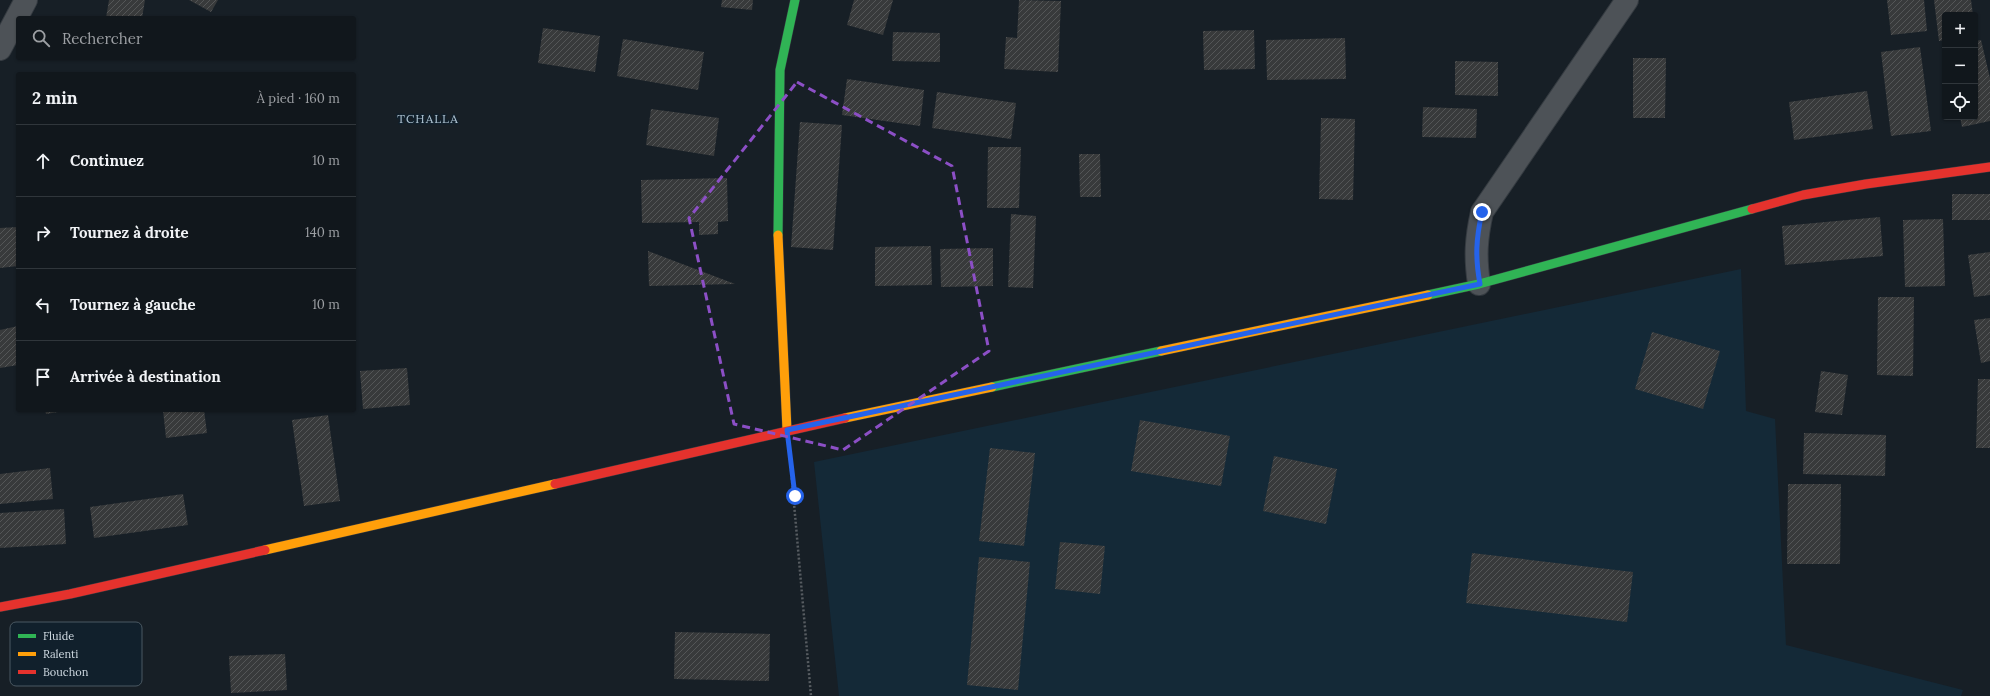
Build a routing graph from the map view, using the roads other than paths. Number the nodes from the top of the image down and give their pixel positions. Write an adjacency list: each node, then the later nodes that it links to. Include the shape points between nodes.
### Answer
1 (26, 0): 4 (street)
2 (795, 0): 9 (street, via 780,70 778,255)
3 (1627, 0): 8 (street, via 1482,212 1476,260)
4 (18, 16)
5 (16, 19): 6 (street)
6 (0, 49)
7 (1990, 167): 8 (street, via 1803,195)
8 (1480, 284): 9 (street)
9 (787, 430): 10 (street, via 70,594)
10 (0, 606)

